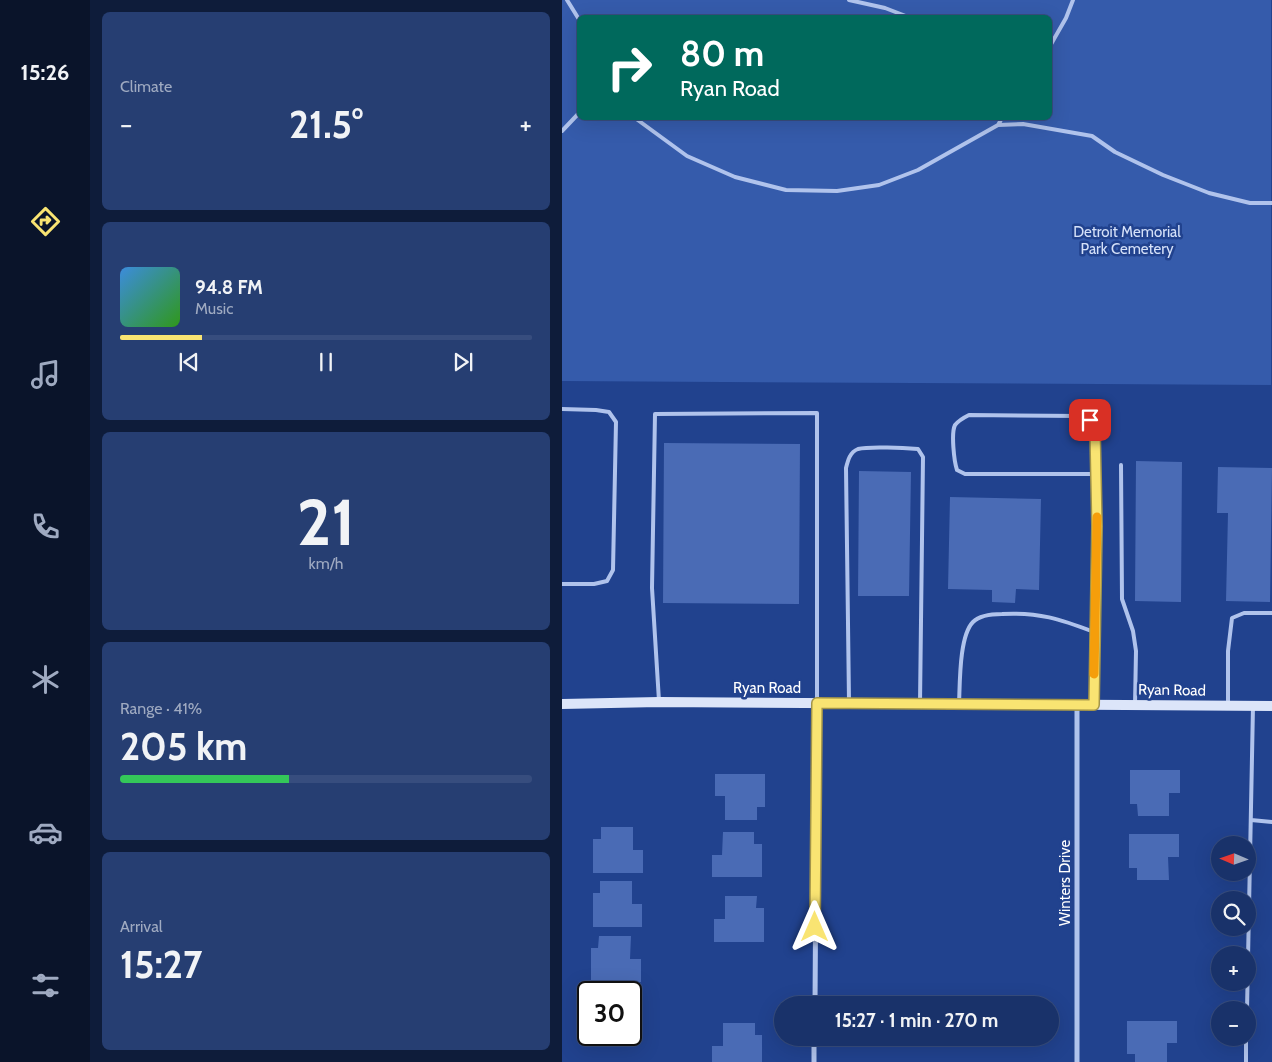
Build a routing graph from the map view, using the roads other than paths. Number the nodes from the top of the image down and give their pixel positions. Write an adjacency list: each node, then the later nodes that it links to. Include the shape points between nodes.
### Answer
1 (567, 0): 5 (lane)
2 (849, 0): 4 (lane)
3 (1073, 0): 6 (lane)
4 (903, 15)
5 (577, 17)
6 (1052, 42)
7 (577, 115): 11 (lane)
8 (637, 120): 10 (lane, via 687,156 735,177 786,190 838,191 880,185 918,170)
9 (1001, 120): 10 (lane)
10 (998, 125): 12 (lane, via 1023,124 1092,136 1115,152 1209,193 1250,203)
11 (562, 131)
12 (1272, 203)
13 (562, 408): 16 (lane, via 609,412 616,422 613,570 607,581)
14 (1121, 465): 27 (lane, via 1122,599 1136,651)
15 (1096, 474): 15 (lane, via 1095,430 1090,420 1080,416 969,416 954,427 954,460 957,470 965,474); 18 (lane)
16 (562, 584)
17 (1272, 613): 28 (lane, via 1244,612 1232,618)
18 (1094, 632): 24 (lane, via 1059,619 1021,613 988,615 973,622 962,651); 26 (lane)
19 (659, 702): 20 (main road, Ryan Road); 20 (lane, via 652,588 655,414 816,413); 22 (main road, Ryan Road)
20 (817, 703): 21 (main road, Ryan Road); 33 (street)
21 (849, 703): 23 (main road, Ryan Road); 23 (lane, via 846,468 849,457 857,449 905,448 918,449 923,457)
22 (562, 704)
23 (920, 704): 24 (main road, Ryan Road)
24 (959, 704): 25 (main road, Ryan Road)
25 (1077, 704): 26 (main road, Ryan Road); 38 (street, Winters Drive)
26 (1094, 705): 27 (main road, Ryan Road)
27 (1135, 705): 28 (main road, Ryan Road)
28 (1228, 706): 29 (main road, Ryan Road)
29 (1253, 706): 30 (main road, Ryan Road); 31 (lane)
30 (1272, 706)
31 (1251, 820): 32 (lane); 34 (lane)
32 (1272, 822)
33 (815, 996)
34 (1247, 1001)
35 (814, 1046): 37 (street)
36 (1246, 1046): 39 (lane)
37 (814, 1062)
38 (1077, 1062)
39 (1246, 1062)

